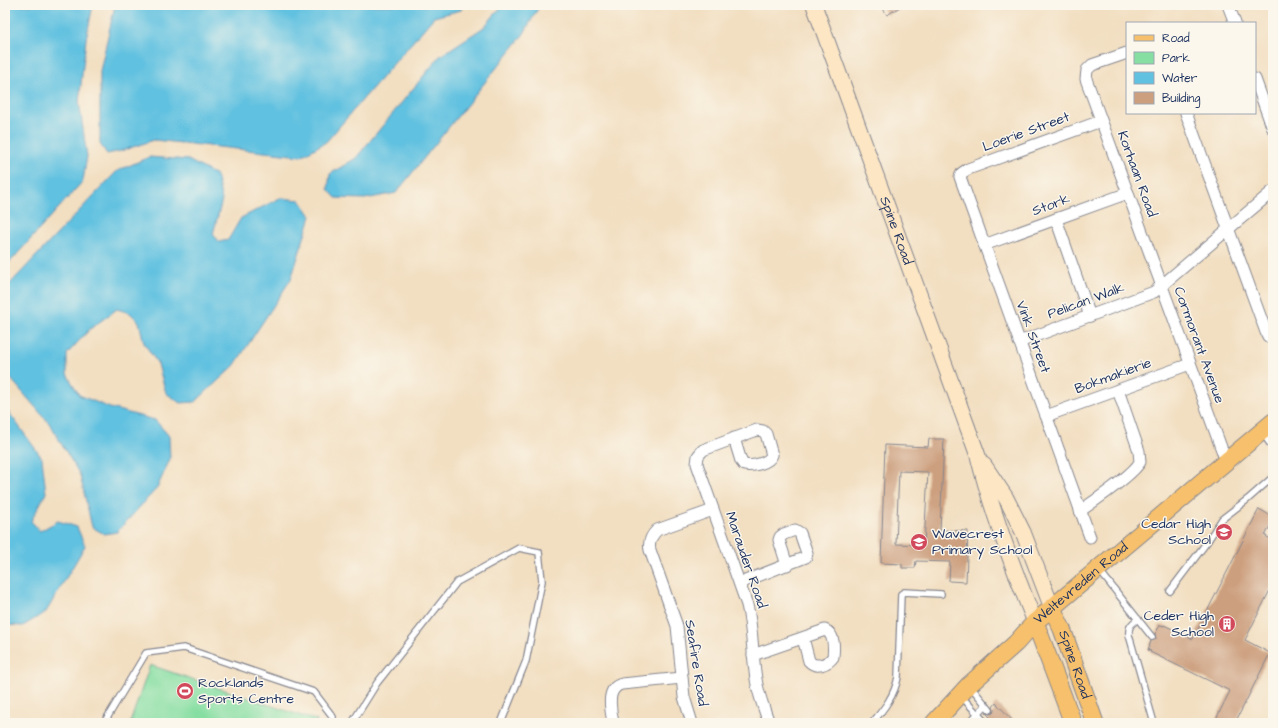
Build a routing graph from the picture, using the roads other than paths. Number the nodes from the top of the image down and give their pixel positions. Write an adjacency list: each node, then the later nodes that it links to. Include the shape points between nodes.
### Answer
1 (814, 5): 25 (main road, Spine Road)
2 (1228, 5): 3 (street)
3 (1235, 22)
4 (1126, 53): 7 (street, Korhaan Road, via 1092,65 1087,70 1086,79)
5 (1256, 82): 8 (street)
6 (1186, 114): 13 (street)
7 (1101, 121): 9 (street, Loerie Street); 11 (street, Korhaan Road)
8 (1273, 129)
9 (962, 173): 14 (street, Vink Street, via 961,180)
10 (1273, 191): 13 (street, Cormorant Avenue)
11 (1128, 193): 12 (street, Stork); 15 (street, Korhaan Road)
12 (1056, 219): 14 (street, Stork); 16 (street)
13 (1228, 229): 15 (street, Cormorant Avenue); 17 (street, via 1266,332)
14 (984, 245): 18 (street, Vink Street)
15 (1161, 285): 16 (street, Pelican Walk, via 1154,292); 19 (street, Cormorant Avenue)
16 (1090, 316): 18 (street, Pelican Walk)
17 (1273, 340)
18 (1019, 342): 21 (street, Vink Street)
19 (1190, 364): 20 (street, Bokmakierie); 26 (street, Cormorant Avenue)
20 (1118, 390): 21 (street, Bokmakierie); 29 (street, via 1139,450 1140,462)
21 (1046, 416): 29 (street, Vink Street)
22 (1267, 427): 24 (lane); 26 (main road, Weltevreden Road)
23 (734, 438): 28 (street, Marauder Road, via 703,450 698,456 697,467)
24 (1273, 448)
25 (978, 456): 36 (main road, Spine Road, via 1000,487 1020,526); 38 (main road, Spine Road, via 996,519)
26 (1226, 461): 32 (main road, Weltevreden Road)
27 (1273, 477): 34 (lane, via 1222,519)
28 (713, 510): 33 (street, Marauder Road); 42 (street, Seafire Road, via 657,530 649,542 677,626)
29 (1080, 511): 30 (street, Vink Street)
30 (1090, 537)
31 (787, 566): 33 (street)
32 (1098, 568): 36 (main road, Weltevreden Road); 37 (lane)
33 (740, 583): 41 (street, Marauder Road, via 749,612)
34 (1170, 591)
35 (942, 594): 53 (lane, via 901,594 897,687 885,708)
36 (1052, 608): 38 (main road, Weltevreden Road); 57 (main road, Spine Road, via 1062,628)
37 (1138, 619): 39 (lane); 58 (lane, via 1128,629)
38 (1035, 622): 43 (main road, Weltevreden Road); 56 (main road, Spine Road)
39 (1152, 637)
40 (804, 638): 41 (street)
41 (753, 655): 52 (street, Marauder Road, via 758,693)
42 (682, 678): 50 (street, via 616,686 610,696); 51 (street, Seafire Road)
43 (965, 690): 44 (lane); 44 (lane, via 988,707); 54 (main road, Weltevreden Road)
44 (978, 713): 45 (lane); 55 (lane)
45 (986, 722)
46 (104, 723): 47 (lane, via 146,653 184,648 314,692 333,717)
47 (333, 723)
48 (352, 723): 49 (lane, via 377,683 457,582 519,548 539,552 542,582 526,661)
49 (501, 723)
50 (612, 723)
51 (692, 723)
52 (769, 723)
53 (872, 723)
54 (934, 723)
55 (969, 723)
56 (1073, 723)
57 (1095, 723)
58 (1154, 723)

